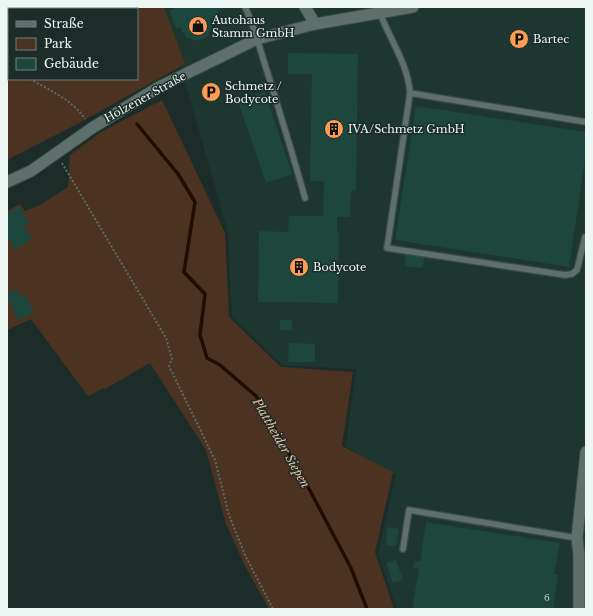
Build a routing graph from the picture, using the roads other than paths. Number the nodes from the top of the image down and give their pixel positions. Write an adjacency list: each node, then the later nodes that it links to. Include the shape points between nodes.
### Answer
1 (245, 7): 6 (lane)
2 (305, 7): 5 (street)
3 (413, 7): 4 (street, Holzener Straße)
4 (380, 12): 5 (street, Holzener Straße); 7 (lane, via 386,30 406,69 410,81)
5 (315, 24): 6 (street, Holzener Straße)
6 (257, 39): 9 (street, Holzener Straße, via 159,87 92,128 31,171); 10 (lane)
7 (410, 94): 8 (lane); 11 (lane, via 387,248 572,274 577,270)
8 (586, 122)
9 (7, 182)
10 (305, 198)
11 (586, 235)
12 (586, 452): 13 (street)
13 (586, 458): 14 (street)
14 (578, 538): 15 (lane, via 409,510); 16 (street)
15 (403, 550)
16 (579, 556): 17 (street); 18 (street)
17 (586, 565)
18 (579, 609)

